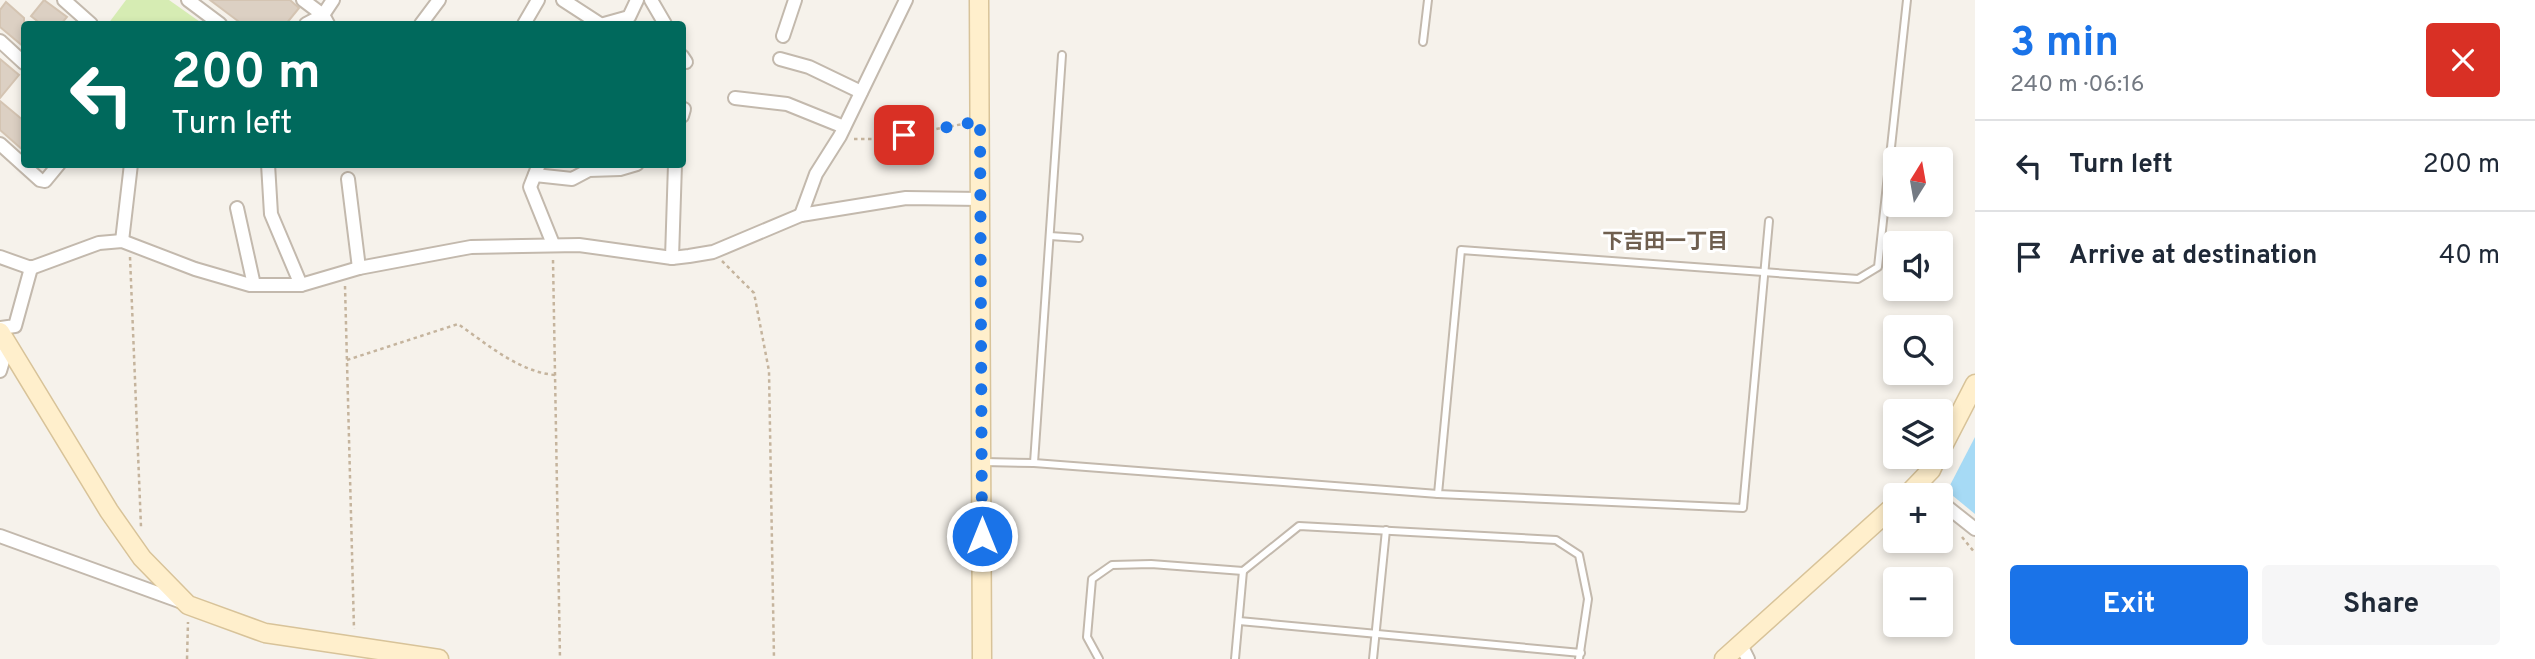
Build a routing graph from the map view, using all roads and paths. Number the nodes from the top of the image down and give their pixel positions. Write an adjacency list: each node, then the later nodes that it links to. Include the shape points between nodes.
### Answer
1 (64, 0): 16 (street)
2 (188, 0): 17 (street)
3 (303, 0): 15 (street)
4 (333, 0): 15 (street)
5 (439, 0): 18 (street)
6 (538, 0): 19 (street)
7 (563, 0): 20 (street)
8 (637, 0): 21 (street, via 629,17)
9 (651, 0): 22 (street)
10 (795, 0): 23 (street)
11 (906, 0): 29 (street)
12 (979, 0): 31 (street)
13 (1428, 0): 25 (lane)
14 (1907, 0): 56 (lane, via 1878,267 1858,279)
15 (325, 20)
16 (88, 21)
17 (216, 21)
18 (423, 21)
19 (526, 21)
20 (597, 21)
21 (614, 21)
22 (663, 21)
23 (783, 36)
24 (0, 41): 28 (street)
25 (1423, 42)
26 (1062, 55): 47 (lane)
27 (780, 59): 29 (street, via 810,67)
28 (21, 60)
29 (861, 92): 32 (street)
30 (735, 98): 32 (street, via 788,104)
31 (980, 121): 32 (path, via 897,139 854,139); 43 (street)
32 (842, 130): 45 (street)
33 (0, 144): 34 (street)
34 (21, 163)
35 (27, 168): 36 (street, via 45,181)
36 (56, 168)
37 (131, 168): 49 (street)
38 (268, 168): 59 (street, via 271,214)
39 (623, 168): 41 (street, via 589,170 572,179)
40 (675, 168): 53 (street)
41 (537, 170): 50 (street, via 530,187)
42 (348, 179): 55 (street)
43 (981, 199): 45 (street, via 906,198); 66 (street)
44 (237, 208): 58 (street)
45 (801, 215): 51 (street)
46 (1769, 221): 56 (lane)
47 (1051, 236): 48 (lane); 67 (lane)
48 (1079, 238)
49 (126, 242): 54 (street, via 99,243); 58 (street, via 195,269); 74 (path)
50 (553, 244): 53 (street); 55 (street, via 471,247); 63 (path)
51 (713, 251): 53 (street); 85 (path, via 754,293 769,371)
52 (0, 257): 54 (street)
53 (672, 258)
54 (31, 268): 60 (street, via 15,326)
55 (359, 268): 57 (street)
56 (1765, 271): 68 (lane, via 1743,508); 68 (lane, via 1461,250)
57 (344, 272): 59 (street); 61 (path)
58 (254, 285): 59 (street)
59 (301, 285)
60 (3, 335): 62 (street); 74 (street, via 109,512)
61 (347, 360): 63 (path, via 458,324 506,358); 79 (path)
62 (0, 371)
63 (555, 376): 84 (path)
64 (1975, 384): 65 (street)
65 (1953, 427)
66 (982, 462): 67 (lane); 86 (street)
67 (1034, 463): 68 (lane)
68 (1438, 494)
69 (1953, 512): 71 (street)
70 (1883, 517): 80 (street)
71 (1975, 529)
72 (1386, 530): 75 (lane, via 1299,526); 78 (lane); 81 (lane, via 1556,540 1579,555 1588,599)
73 (0, 536): 76 (street)
74 (142, 558): 76 (street)
75 (1242, 570): 77 (lane); 87 (lane, via 1112,565 1092,579 1087,637)
76 (188, 605): 79 (street, via 265,633); 82 (path)
77 (1239, 621): 78 (lane); 88 (lane)
78 (1376, 635): 81 (lane); 89 (lane)
79 (354, 647): 83 (street)
80 (1745, 652): 90 (street)
81 (1580, 656)
82 (187, 659)
83 (439, 659)
84 (560, 659)
85 (775, 659)
86 (982, 659)
87 (1099, 659)
88 (1235, 659)
89 (1373, 659)
90 (1724, 659)

